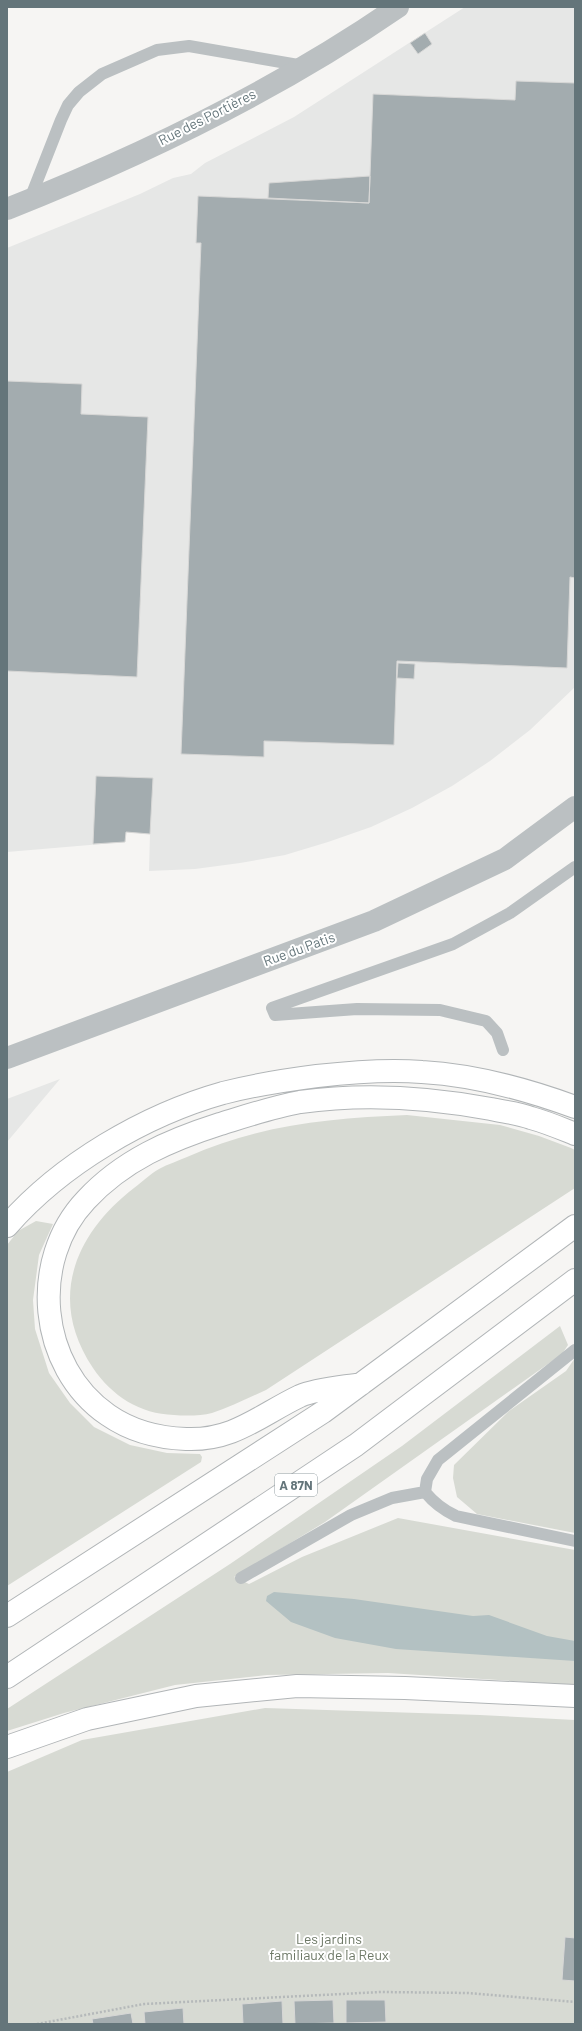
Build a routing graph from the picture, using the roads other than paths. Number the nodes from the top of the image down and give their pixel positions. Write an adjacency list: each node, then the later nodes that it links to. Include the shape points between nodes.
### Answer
1 (398, 7): 2 (street, Rue des Portières)
2 (304, 66): 3 (street, Rue des Portières, via 176,134 77,181); 3 (lane, via 188,46 157,50 102,74 79,92 68,105)
3 (30, 199): 4 (street, Rue des Portières)
4 (7, 209)
5 (575, 807): 8 (street, Rue du Patis, via 505,859 374,922)
6 (575, 867): 7 (lane, via 510,913 453,944 272,1008 275,1015 357,1009 440,1010 486,1021 497,1033)
7 (503, 1050)
8 (7, 1058)
9 (575, 1107): 11 (highway, via 524,1090 479,1080 422,1072 363,1070 262,1084 185,1106 112,1141 75,1165)
10 (575, 1134): 15 (highway, via 529,1117 431,1099 342,1097 298,1103 192,1132 143,1155 108,1180 85,1201 70,1220 59,1241 48,1288 49,1312 59,1352 73,1379 88,1398 106,1414 125,1425 168,1438 207,1438 241,1429 303,1395)
11 (7, 1226)
12 (575, 1226): 15 (highway)
13 (575, 1280): 20 (highway, A 87N, via 356,1444)
14 (575, 1350): 16 (lane, via 438,1460 427,1479)
15 (361, 1384): 19 (highway, via 316,1416)
16 (425, 1492): 17 (lane, via 435,1504 456,1516); 18 (lane, via 392,1498 351,1515)
17 (575, 1541)
18 (242, 1578)
19 (7, 1616)
20 (7, 1677)
21 (575, 1696): 22 (highway, via 297,1686 188,1698 87,1719)
22 (7, 1747)

